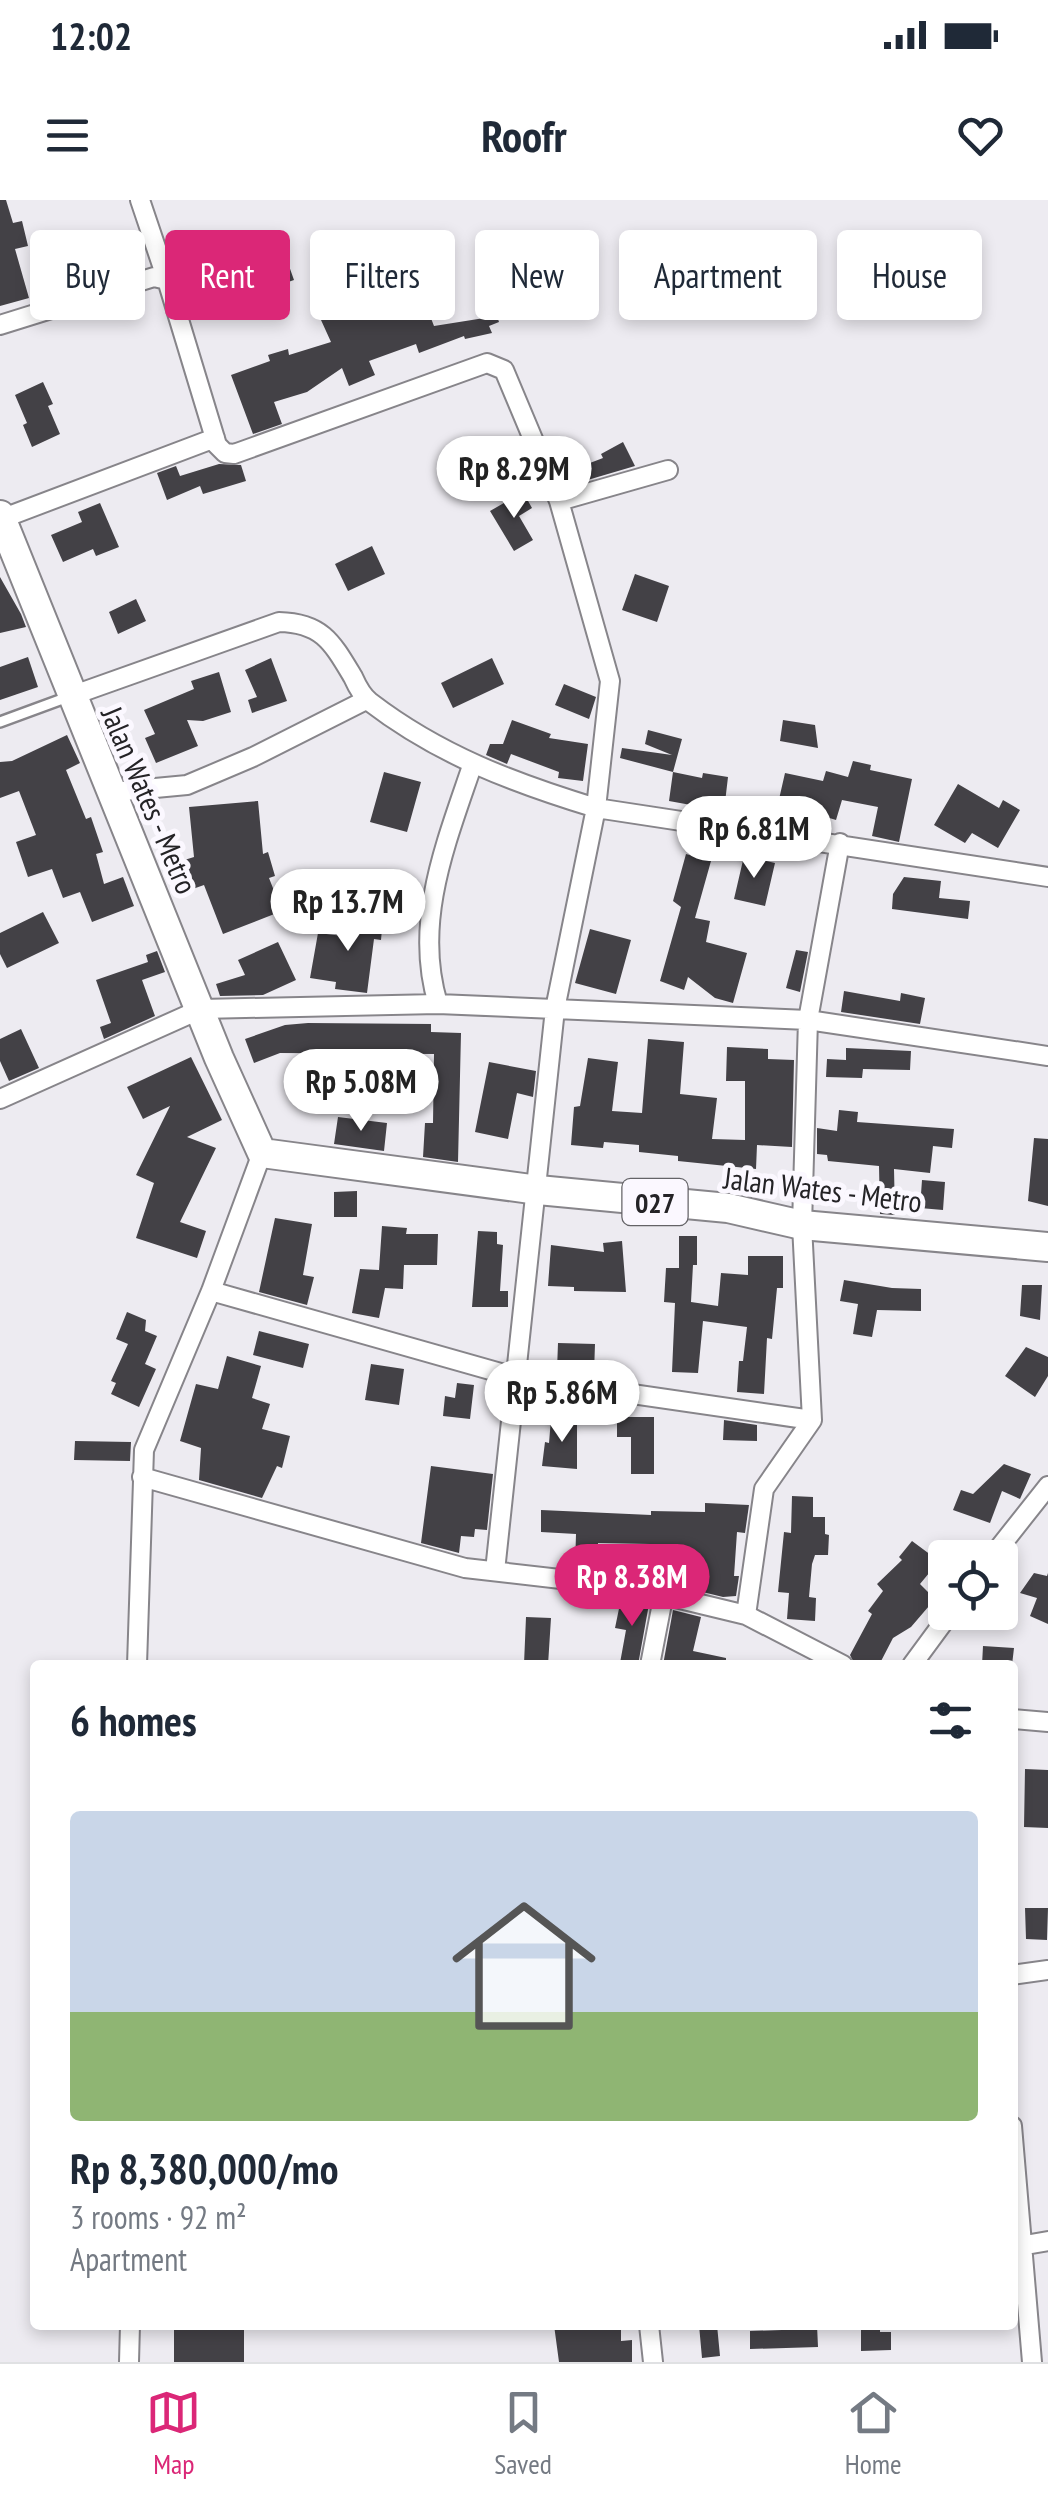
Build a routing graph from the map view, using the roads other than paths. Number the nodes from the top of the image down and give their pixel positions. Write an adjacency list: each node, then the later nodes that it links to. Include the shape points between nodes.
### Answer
1 (140, 200): 2 (street)
2 (165, 274)
3 (165, 280): 5 (street, via 154,277)
4 (179, 320): 6 (street)
5 (0, 325)
6 (214, 438): 8 (street, via 234,454 494,364 504,370); 9 (street)
7 (668, 470): 8 (street)
8 (559, 501): 15 (street, via 610,681)
9 (1, 517): 10 (main road, Jalan Wates - Metro)
10 (72, 696): 11 (street, via 279,622 302,622 340,656); 12 (lane); 14 (main road, Jalan Wates - Metro)
11 (366, 700): 13 (street); 14 (street, via 187,784)
12 (0, 722)
13 (472, 766): 15 (street); 18 (street, via 435,875 429,974)
14 (114, 792): 20 (main road, Jalan Wates - Metro)
15 (596, 808): 16 (street); 19 (street)
16 (840, 843): 17 (street); 21 (street)
17 (1048, 876)
18 (438, 1004): 19 (street); 20 (street)
19 (555, 1008): 21 (street); 25 (street)
20 (201, 1009): 23 (street); 24 (main road, Jalan Wates - Metro)
21 (808, 1020): 22 (street); 26 (street)
22 (1048, 1056)
23 (0, 1098)
24 (262, 1153): 25 (main road, Jalan Wates - Metro / 027); 28 (street)
25 (538, 1190): 26 (main road, Jalan Wates - Metro / 027, via 728,1208); 29 (street)
26 (802, 1226): 27 (main road, Jalan Wates - Metro / 027); 30 (street)
27 (1048, 1247)
28 (211, 1291): 29 (street); 31 (street, via 144,1450)
29 (515, 1377): 30 (street); 34 (street)
30 (812, 1420): 36 (street, via 764,1489)
31 (142, 1477): 34 (street); 38 (street)
32 (1048, 1486): 33 (street)
33 (1006, 1540)
34 (495, 1572): 35 (street)
35 (664, 1592): 36 (street); 39 (street)
36 (746, 1614): 40 (street)
37 (938, 1630): 41 (street)
38 (136, 1660)
39 (651, 1660)
40 (833, 1660)
41 (916, 1660)
42 (1018, 1720): 43 (street)
43 (1048, 1722)
44 (1048, 1970): 45 (street)
45 (1018, 1974)
46 (1048, 2242): 47 (street)
47 (1018, 2247)
48 (1018, 2255): 53 (street)
49 (130, 2330): 51 (street)
50 (649, 2330): 52 (street)
51 (129, 2362)
52 (652, 2362)
53 (1032, 2362)

